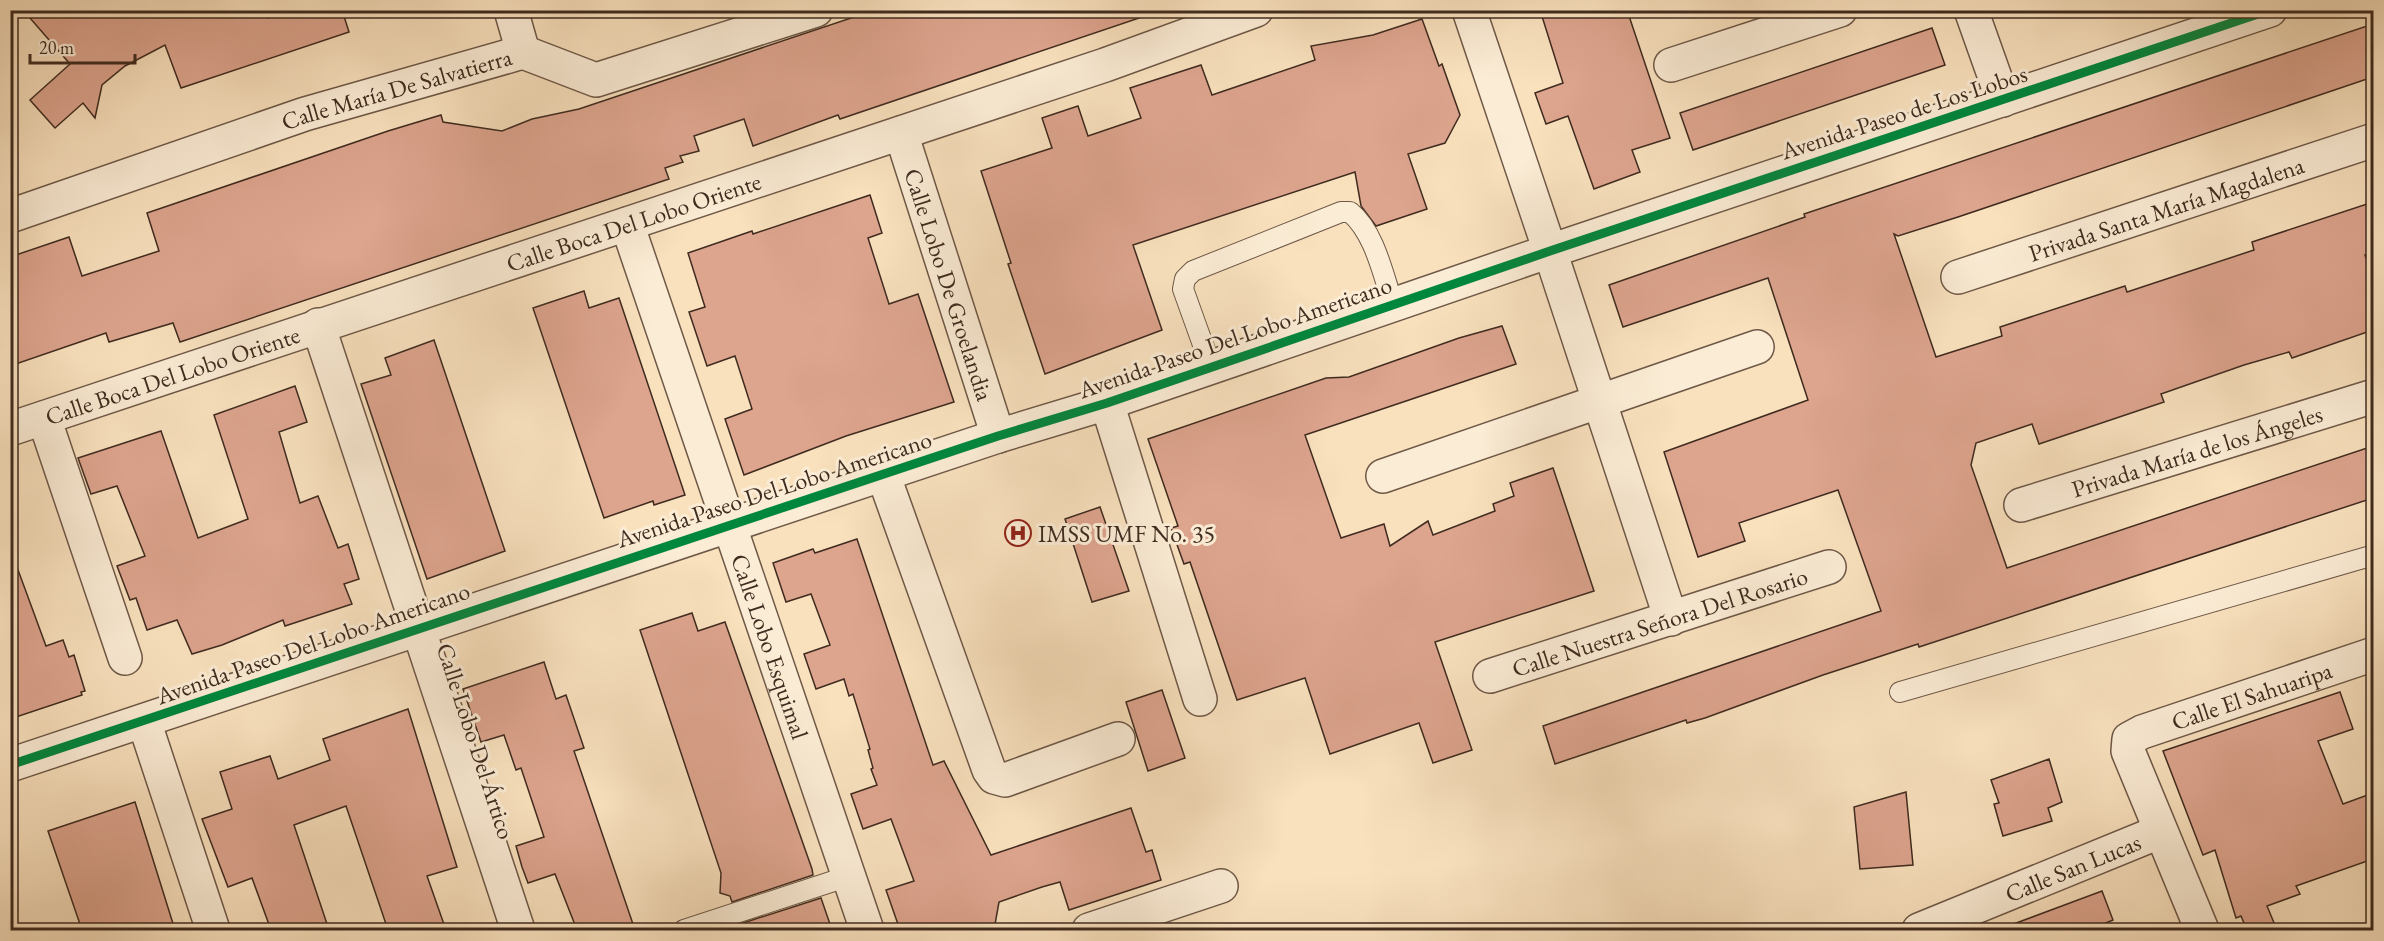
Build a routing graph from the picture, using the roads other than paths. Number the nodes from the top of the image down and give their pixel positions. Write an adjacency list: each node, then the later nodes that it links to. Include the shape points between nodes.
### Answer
1 (511, 10): 9 (street)
2 (816, 10): 8 (street, Calle María De Salvatierra)
3 (1256, 10): 12 (street, Calle Boca Del Lobo Oriente)
4 (1469, 10): 16 (street)
5 (1840, 10): 10 (street)
6 (1971, 10): 11 (street)
7 (2270, 10): 11 (street, Avenida Paseo de Los Lobos)
8 (758, 20): 9 (street, Calle María De Salvatierra, via 596,80)
9 (523, 52): 14 (street, Calle María De Salvatierra, via 305,114)
10 (1671, 65)
11 (2003, 100): 16 (street, Avenida Paseo de Los Lobos)
12 (901, 133): 15 (street, Calle Boca Del Lobo Oriente); 27 (street, Calle Lobo De Groelandia)
13 (2373, 140): 17 (street, Privada Santa María Magdalena)
14 (13, 215)
15 (627, 224): 19 (street, Calle Boca Del Lobo Oriente); 31 (street, Calle Lobo Esquimal)
16 (1550, 251): 18 (street, Avenida Paseo Del Lobo Americano); 23 (street)
17 (1958, 277)
18 (1393, 304): 21 (street, Avenida Paseo Del Lobo Americano); 21 (lane, via 1376,252 1356,217 1341,212 1193,270 1185,279 1183,290)
19 (318, 325): 25 (street, Calle Boca Del Lobo Oriente); 35 (street, Calle Lobo Del Ártico)
20 (1757, 347): 23 (street)
21 (1211, 367): 24 (street, Avenida Paseo Del Lobo Americano)
22 (2373, 396): 30 (street, Privada María de los Ángeles)
23 (1598, 402): 29 (street); 34 (street)
24 (1107, 403): 27 (street, Avenida Paseo Del Lobo Americano); 40 (street)
25 (44, 418): 26 (street, Calle Boca Del Lobo Oriente); 37 (street)
26 (10, 429)
27 (998, 436): 28 (street, Avenida Paseo Del Lobo Americano)
28 (883, 474): 31 (street, Avenida Paseo Del Lobo Americano); 42 (street, via 994,777 1005,780)
29 (1383, 476)
30 (2021, 505)
31 (729, 525): 35 (street, Avenida Paseo Del Lobo Americano); 45 (street, Calle Lobo Esquimal)
32 (2373, 555): 39 (lane)
33 (1829, 567): 34 (street, Calle Nuestra Señora Del Rosario)
34 (1671, 619): 38 (street, Calle Nuestra Señora Del Rosario)
35 (418, 627): 41 (street, Avenida Paseo Del Lobo Americano); 48 (street, Calle Lobo Del Ártico)
36 (2373, 654): 44 (street, Calle El Sahuaripa, via 2129,739 2128,751)
37 (125, 658)
38 (1490, 676)
39 (1900, 692)
40 (1200, 699)
41 (144, 721): 43 (street, Avenida Paseo Del Lobo Americano); 47 (street)
42 (1118, 739)
43 (10, 765)
44 (2159, 832): 52 (street, Calle San Lucas); 53 (street)
45 (849, 876): 49 (lane); 50 (street, Calle Lobo Esquimal)
46 (1221, 886): 51 (street)
47 (213, 930)
48 (518, 930)
49 (684, 930)
50 (867, 930)
51 (1089, 930)
52 (1919, 930)
53 (2202, 930)

